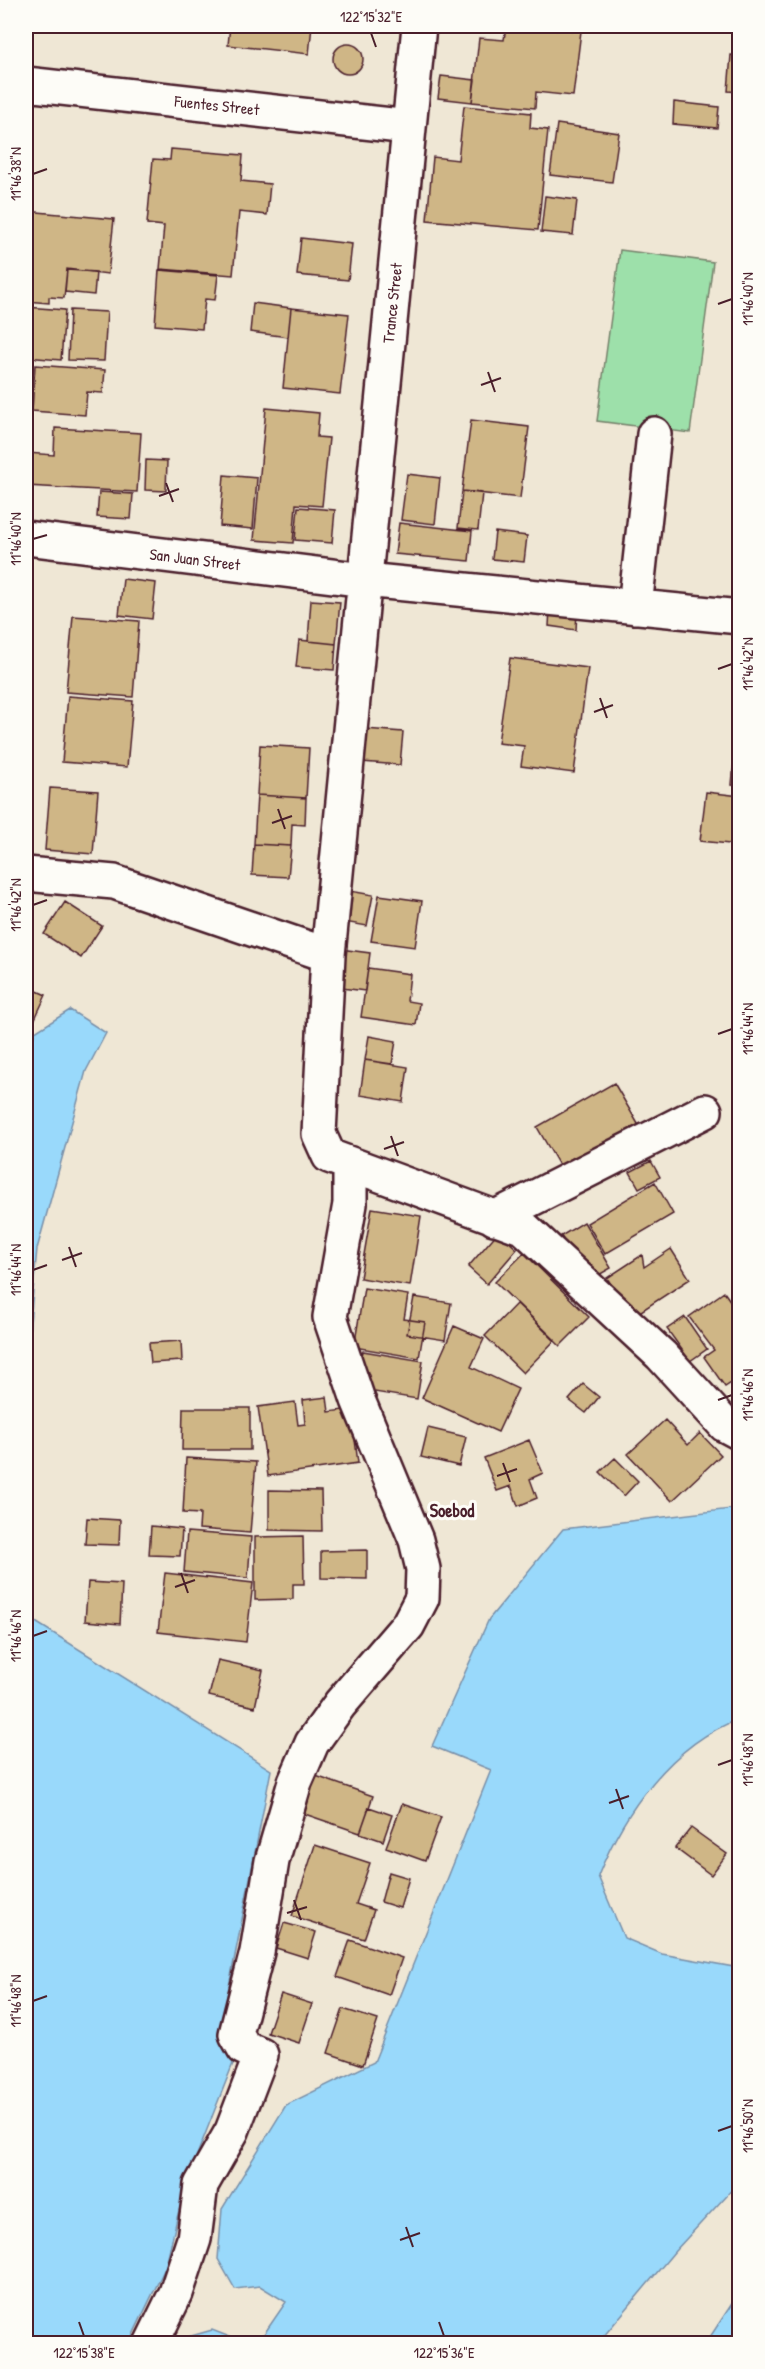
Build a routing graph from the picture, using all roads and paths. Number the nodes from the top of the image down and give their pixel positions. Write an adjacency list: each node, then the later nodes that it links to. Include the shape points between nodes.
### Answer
1 (419, 26): 3 (street, Trance Street)
2 (26, 84): 3 (street, Fuentes Street)
3 (409, 127): 6 (street, Trance Street)
4 (654, 434): 7 (street)
5 (26, 538): 6 (street, San Juan Street)
6 (365, 580): 7 (street, San Juan Street); 10 (street, Trance Street)
7 (635, 607): 8 (street, San Juan Street)
8 (740, 617)
9 (26, 874): 10 (street, via 114,882)
10 (328, 955): 12 (street, Trance Street, via 319,1134 329,1156)
11 (705, 1111): 13 (street)
12 (350, 1165): 13 (street, Trance Street); 15 (street, via 351,1204 330,1317 358,1400 416,1540 423,1569 422,1598 408,1625 312,1743 295,1782 272,1861 257,1952 236,2034 244,2048 261,2055 232,2131 201,2185 190,2250 176,2293)
13 (495, 1218): 14 (street, Trance Street, via 524,1228)
14 (735, 1425)
15 (150, 2343)

